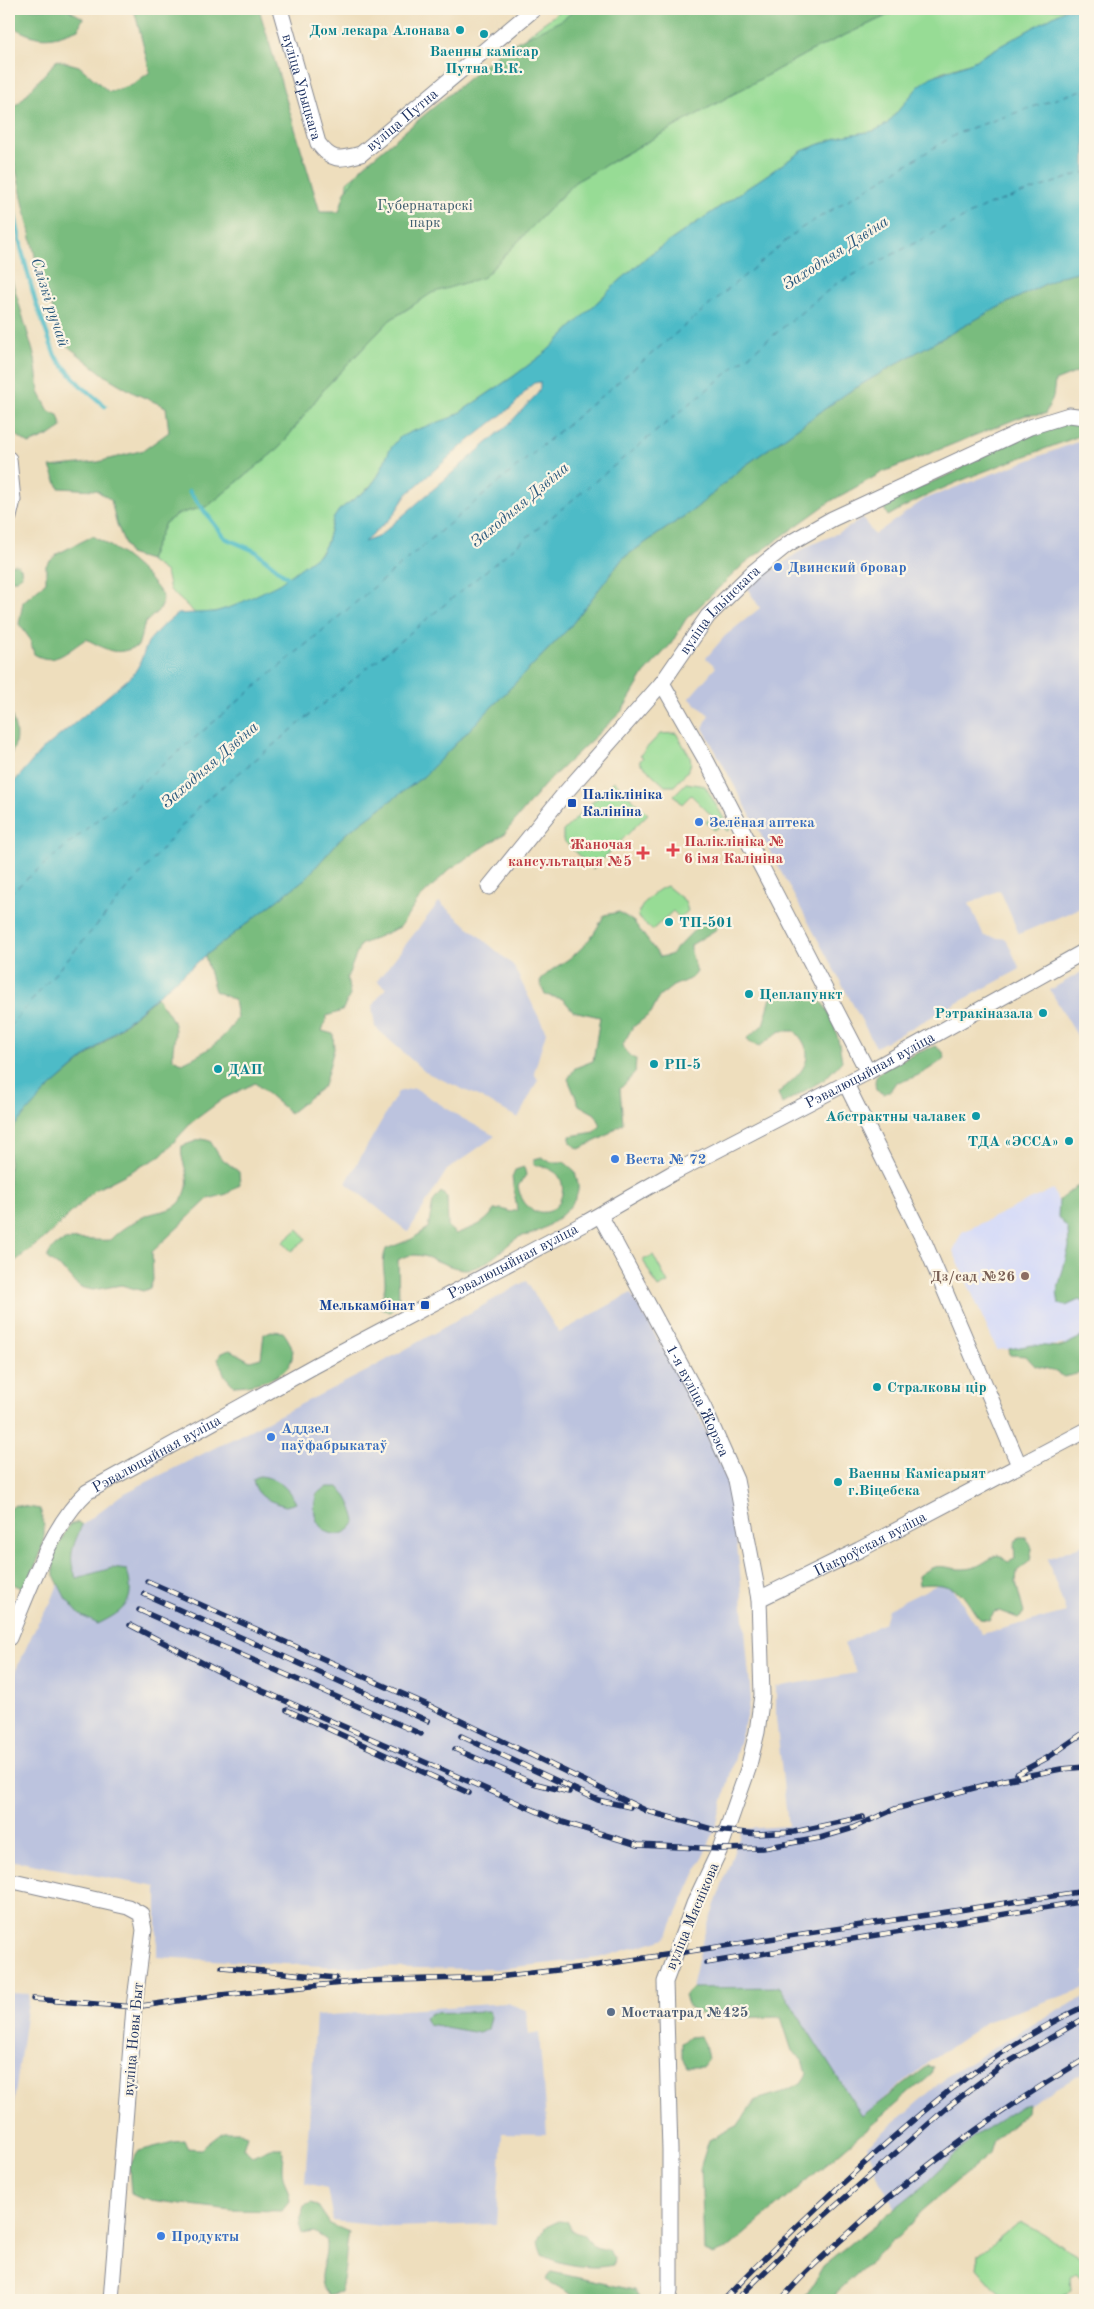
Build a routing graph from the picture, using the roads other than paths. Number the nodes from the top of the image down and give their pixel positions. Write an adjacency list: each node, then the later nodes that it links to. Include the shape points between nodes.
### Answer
1 (280, 9): 3 (street, вуліца Урыцкага, via 318,143 327,156)
2 (534, 9): 3 (street, вуліца Путна, via 361,154 343,159)
3 (333, 157)
4 (1085, 417): 7 (street, вуліца Ільінскага, via 1068,415 1030,427 840,515 788,544 752,573 708,616)
5 (9, 459): 6 (street, via 13,500)
6 (9, 517)
7 (662, 683): 8 (street, вуліца Ільінскага, via 560,799); 10 (street, via 707,762)
8 (489, 887)
9 (1085, 951): 10 (street, Рэвалюцыйная вуліца)
10 (868, 1072): 11 (street, Рэвалюцыйная вуліца)
11 (846, 1084): 12 (street, Рэвалюцыйная вуліца, via 670,1174); 14 (street, via 922,1237)
12 (600, 1215): 15 (street, 1-я вуліца Жорэса, via 704,1408 736,1480); 16 (street, Рэвалюцыйная вуліца, via 316,1364 87,1492 60,1523)
13 (1085, 1431): 14 (street, Пакроўская вуліца)
14 (1019, 1464): 15 (street, Пакроўская вуліца, via 859,1550)
15 (759, 1599): 19 (street, вуліца Мяснікова, via 762,1696 757,1732 720,1849 694,1904 664,1982 670,2150)
16 (9, 1638)
17 (9, 1880): 18 (street, вуліца Новы Быт, via 128,1907 141,1914 144,1930 134,2006)
18 (111, 2300)
19 (668, 2300)

